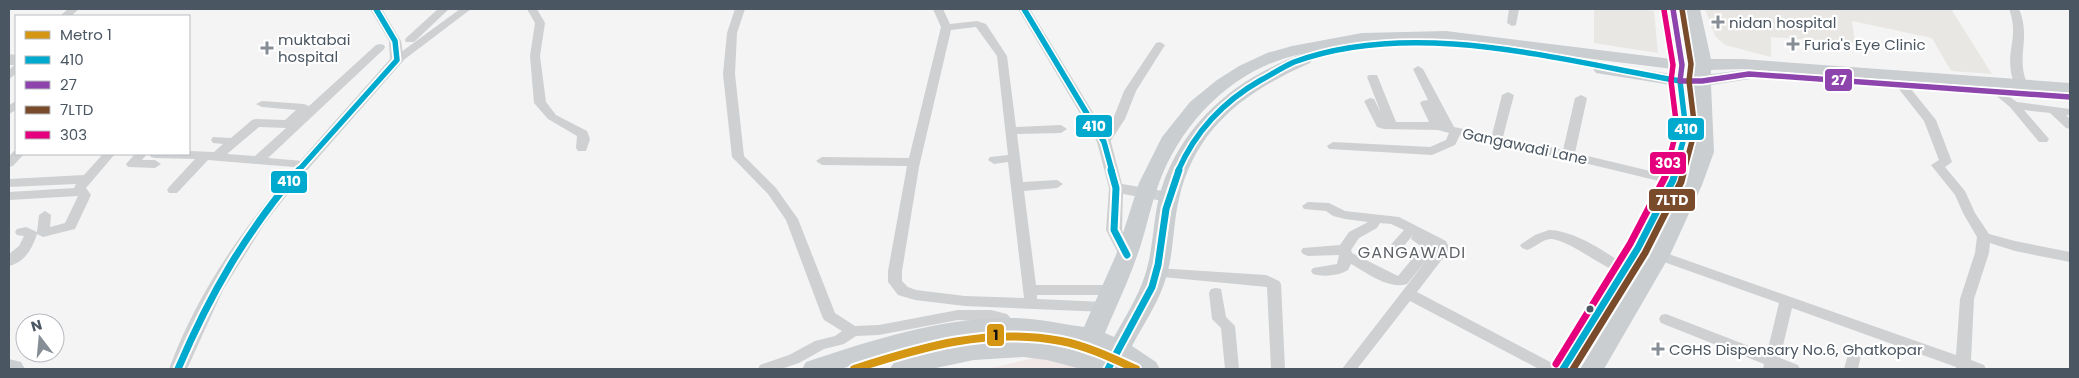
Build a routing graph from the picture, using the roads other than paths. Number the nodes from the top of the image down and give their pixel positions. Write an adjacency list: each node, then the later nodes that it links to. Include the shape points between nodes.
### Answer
1 (376, 9): 15 (street)
2 (444, 9): 15 (street)
3 (470, 9): 15 (street)
4 (532, 9): 52 (street, via 540,23 535,56 540,103 552,117 583,134)
5 (740, 9): 103 (street, via 732,33 730,74 738,158 772,191 792,219 829,316)
6 (938, 9): 13 (street)
7 (1024, 9): 49 (street)
8 (1514, 9): 12 (street)
9 (1673, 9): 22 (main road)
10 (1692, 9): 14 (main road)
11 (2014, 9): 29 (street, via 2020,20 2014,63)
12 (1512, 24)
13 (946, 27): 44 (street, via 982,26 1002,56); 63 (street)
14 (1696, 32): 20 (main road, via 1711,49); 23 (main road)
15 (408, 41): 19 (street); 19 (street)
16 (1160, 45): 49 (street, via 1130,91)
17 (1491, 45): 22 (main road); 74 (main road, via 1415,36 1362,38 1273,57 1245,70 1196,106 1169,141); 76 (main road, via 1382,44 1323,52 1286,66 1231,99 1205,125 1184,157)
18 (380, 47): 60 (street)
19 (396, 60): 65 (street)
20 (1742, 64): 21 (main road); 23 (main road)
21 (1778, 71): 23 (main road); 26 (main road)
22 (1681, 73): 23 (main road); 68 (main road, via 1686,130)
23 (1703, 73): 68 (main road, via 1704,152)
24 (1416, 75): 34 (street)
25 (1373, 77): 41 (street)
26 (1898, 80): 27 (main road); 82 (street, via 1930,120 1946,162 1936,165 1961,194)
27 (1965, 84): 29 (main road); 29 (main road)
28 (2070, 88): 29 (main road)
29 (2020, 94): 31 (main road); 36 (street); 46 (street)
30 (1508, 95): 45 (street)
31 (2070, 97)
32 (1581, 98): 57 (street)
33 (1370, 101): 41 (street, via 1381,124)
34 (1430, 103): 38 (street); 43 (street)
35 (262, 104): 39 (street, via 304,107)
36 (2052, 109): 37 (street); 40 (street)
37 (2070, 112)
38 (1434, 121)
39 (288, 124): 48 (street, via 256,123); 50 (street)
40 (2070, 124)
41 (1392, 125): 43 (street)
42 (1061, 129): 44 (street)
43 (1452, 129): 45 (street, Gangawadi Lane); 51 (street, Gangawadi Lane, via 1451,142 1432,151)
44 (1011, 131): 59 (street)
45 (1497, 139): 57 (street, Gangawadi Lane)
46 (2043, 139)
47 (217, 140): 48 (street)
48 (234, 142): 58 (street)
49 (1104, 142): 71 (street)
50 (264, 146)
51 (1333, 146)
52 (582, 148)
53 (108, 155): 66 (street)
54 (140, 155): 64 (street, via 132,164)
55 (164, 155): 64 (street)
56 (188, 155): 58 (street)
57 (1568, 155): 68 (street, Gangawadi Lane)
58 (211, 156): 60 (street); 72 (street)
59 (1014, 158): 61 (street); 70 (street)
60 (258, 160): 65 (street)
61 (994, 160)
62 (822, 162): 63 (street)
63 (914, 162): 98 (street, via 895,271 895,282 902,291 957,300)
64 (153, 163)
65 (303, 165): 112 (street, via 242,244 205,305)
66 (87, 179): 67 (street); 73 (street)
67 (9, 183)
68 (1683, 183): 85 (main road); 90 (main road)
69 (1057, 184): 70 (street)
70 (1018, 187): 98 (street)
71 (1116, 188): 74 (street); 89 (street, via 1114,230)
72 (173, 190)
73 (80, 192): 75 (street); 78 (street, via 85,195 70,226 43,233)
74 (1146, 194): 76 (street); 89 (main road)
75 (9, 196)
76 (1169, 197): 95 (main road)
77 (1308, 206): 79 (street, via 1329,207 1338,213)
78 (45, 215)
79 (1375, 222): 81 (street); 84 (street, via 1394,220); 88 (street, via 1354,235)
80 (22, 232): 92 (street, via 31,234 25,249)
81 (1407, 234): 84 (street); 86 (street)
82 (1984, 236): 91 (street); 109 (street, via 1967,300)
83 (1527, 245): 93 (street, via 1552,235)
84 (1435, 246): 88 (street, via 1429,248 1402,281 1395,281); 97 (street, via 1443,248)
85 (1638, 248): 90 (street); 93 (main road)
86 (1393, 250)
87 (1308, 251): 88 (street)
88 (1345, 253): 94 (street, via 1343,267)
89 (1127, 255): 99 (main road)
90 (1659, 255): 100 (street); 123 (main road)
91 (2070, 257)
92 (9, 261)
93 (1624, 270): 122 (main road)
94 (1318, 271)
95 (1157, 273): 106 (main road); 119 (street, via 1266,280 1274,284)
96 (1216, 293): 118 (street, via 1219,319 1228,326)
97 (1408, 294): 120 (street); 121 (street)
98 (1031, 296): 99 (street)
99 (1109, 299): 104 (main road)
100 (1787, 300): 108 (street); 109 (street)
101 (1666, 319): 108 (street)
102 (1009, 326): 103 (street, via 1002,318 979,314); 104 (main road); 105 (street); 114 (main road, via 921,337)
103 (853, 331): 113 (street, via 839,340)
104 (1092, 337): 106 (main road); 107 (main road)
105 (1022, 348): 107 (main road); 115 (main road, via 979,349)
106 (1118, 348): 116 (main road); 117 (main road)
107 (1082, 359): 116 (main road)
108 (1770, 365): 124 (street)
109 (1964, 366): 125 (street)
110 (9, 368): 111 (main road)
111 (13, 369)
112 (178, 369)
113 (765, 369)
114 (814, 369)
115 (902, 369)
116 (1107, 369)
117 (1148, 369)
118 (1232, 369)
119 (1278, 369)
120 (1349, 369)
121 (1551, 369)
122 (1563, 369)
123 (1592, 369)
124 (1793, 369)
125 (1979, 369)

